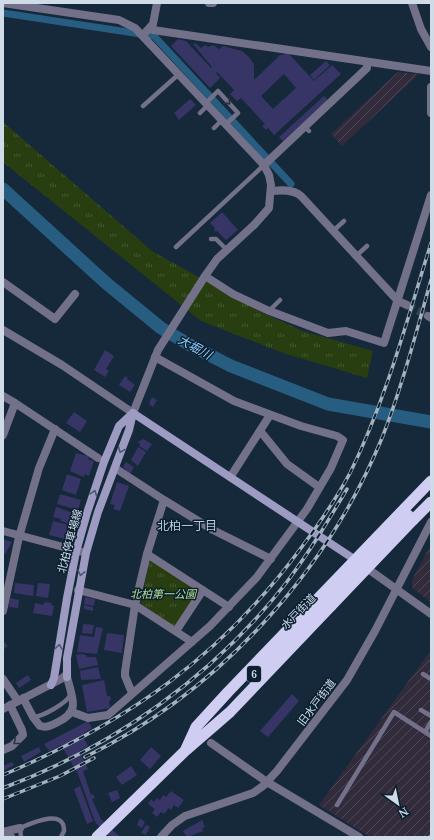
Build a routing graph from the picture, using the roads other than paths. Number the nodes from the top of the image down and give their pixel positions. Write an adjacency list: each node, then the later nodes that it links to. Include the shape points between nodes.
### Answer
1 (3, 3): 7 (street, via 119,20)
2 (157, 3): 6 (street, via 154,24)
3 (210, 3): 4 (street)
4 (213, 3)
5 (412, 3): 8 (street, via 416,18)
6 (151, 27): 7 (street); 9 (street, via 153,30)
7 (143, 35): 11 (street)
8 (430, 42)
9 (367, 63): 10 (street); 19 (street, via 367,68 307,129)
10 (431, 71)
11 (179, 74): 13 (street); 14 (lane)
12 (431, 87): 16 (street)
13 (207, 104): 15 (lane); 17 (street); 17 (lane, one-way to 17, via 218,91 238,113)
14 (143, 106)
15 (200, 113)
16 (431, 113)
17 (224, 122): 18 (lane); 19 (street)
18 (214, 128)
19 (264, 165): 20 (street); 26 (lane)
20 (272, 191): 23 (street, via 297,193); 27 (street, via 266,212)
21 (431, 195): 33 (street)
22 (344, 221): 23 (lane)
23 (333, 231): 28 (street)
24 (211, 239): 27 (lane, via 216,239)
25 (367, 246): 28 (lane)
26 (176, 247)
27 (227, 250): 29 (street)
28 (356, 256): 33 (street)
29 (205, 276): 35 (street, via 233,294); 37 (street)
30 (3, 282): 31 (street, via 55,319)
31 (75, 294)
32 (280, 300): 35 (lane)
33 (398, 301): 34 (street); 35 (street, via 384,343 346,331 328,333)
34 (407, 305)
35 (269, 311)
36 (3, 330): 40 (street)
37 (157, 354): 40 (street); 41 (street, via 234,401)
38 (3, 396): 39 (street)
39 (15, 403): 42 (street); 44 (street)
40 (133, 412): 47 (main road); 58 (main road, 北柏停車場線, one-way to 40, via 104,462 119,426); 59 (main road, 北柏停車場線, one-way to 59)
41 (270, 415): 43 (street); 49 (street, via 342,438 331,468)
42 (55, 429): 45 (street); 57 (street)
43 (260, 432): 47 (street); 49 (street, via 287,464)
44 (3, 435)
45 (98, 458)
46 (118, 470): 51 (street)
47 (231, 476): 54 (main road)
48 (431, 481): 62 (highway)
49 (319, 487): 54 (street)
50 (431, 490): 53 (highway, 水戸街道 / 6)
51 (164, 500): 60 (street); 61 (street, via 213,530)
52 (431, 502): 53 (highway, 水戸街道 / 6)
53 (410, 518): 90 (highway, 水戸街道 / 6, bridge, via 226,704)
54 (298, 520): 61 (street); 62 (main road)
55 (431, 522): 65 (street, 旧水戸街道)
56 (3, 531): 57 (street)
57 (19, 536): 58 (street); 68 (street)
58 (76, 552): 59 (street); 76 (main road, 北柏停車場線, one-way to 58)
59 (86, 553): 63 (main road, 北柏停車場線, one-way to 63)
60 (147, 554): 64 (street); 66 (street)
61 (271, 559): 67 (street, via 258,577)
62 (354, 559): 65 (street); 90 (highway, via 196,727)
63 (78, 590): 66 (street); 73 (main road, 北柏停車場線, via 67,658)
64 (203, 590): 67 (street); 70 (street)
65 (396, 590): 69 (street); 91 (street, 旧水戸街道, via 347,680)
66 (135, 605): 70 (street); 77 (street, via 125,672)
67 (229, 607): 71 (street)
68 (3, 611)
69 (431, 614)
70 (176, 631): 71 (street)
71 (192, 642): 77 (street)
72 (423, 674): 75 (lane)
73 (67, 675): 76 (street); 78 (street)
74 (3, 679): 79 (street)
75 (431, 679)
76 (52, 684): 79 (street)
77 (132, 693): 82 (street, via 108,715 88,718)
78 (71, 694): 82 (street); 83 (lane, via 64,703 40,716)
79 (21, 700): 80 (street); 83 (street)
80 (7, 707): 89 (street, one-way to 89, via 23,735)
81 (421, 710): 84 (lane)
82 (72, 712): 83 (street, via 68,717 49,727 40,726)
83 (32, 716)
84 (431, 716)
85 (431, 722): 86 (lane)
86 (425, 732): 87 (lane); 92 (lane, via 394,712)
87 (431, 736)
88 (211, 743): 91 (street)
89 (3, 750)
90 (185, 751): 99 (highway, 水戸街道 / 6)
91 (267, 782): 100 (street, 旧水戸街道, via 259,790 246,796 185,816); 101 (street)
92 (337, 805)
93 (20, 828): 94 (street); 97 (lane); 98 (lane, via 50,818 59,820 64,828)
94 (3, 832)
95 (6, 837): 96 (street)
96 (11, 837)
97 (21, 837)
98 (61, 837)
99 (97, 837)
100 (161, 837)
101 (359, 837)

